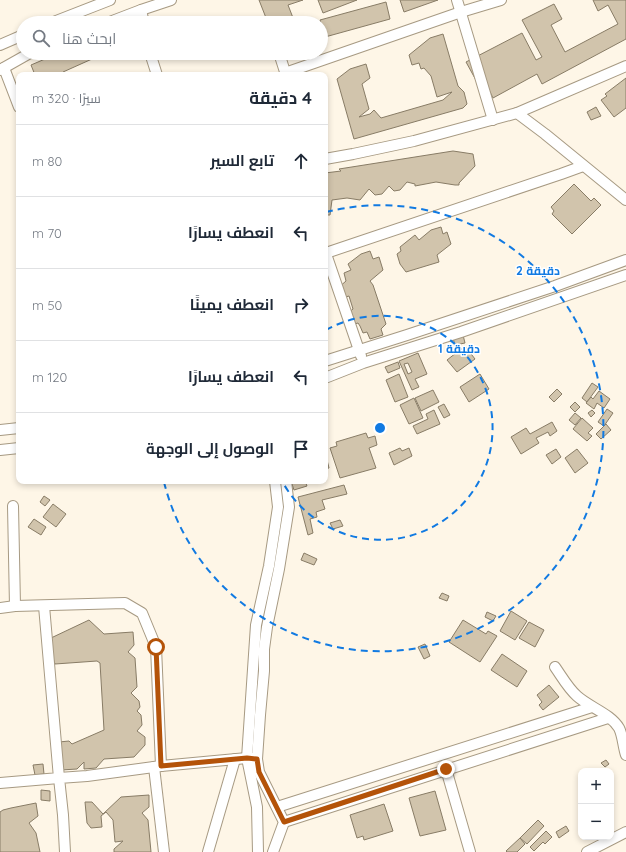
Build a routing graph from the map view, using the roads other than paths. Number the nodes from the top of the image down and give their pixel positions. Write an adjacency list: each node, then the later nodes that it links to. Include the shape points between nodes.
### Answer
1 (110, 0): 7 (street)
2 (171, 0): 5 (street)
3 (457, 0): 6 (street)
4 (501, 0): 6 (street)
5 (141, 10): 8 (street); 9 (street)
6 (461, 12): 12 (street); 24 (street)
7 (69, 16)
8 (125, 16)
9 (142, 16)
10 (16, 38): 11 (street)
11 (0, 45)
12 (328, 59)
13 (18, 60): 18 (street)
14 (152, 60): 19 (street)
15 (281, 60): 20 (street)
16 (325, 60): 21 (street)
17 (626, 66): 23 (street)
18 (2, 69): 22 (street)
19 (156, 72)
20 (284, 72)
21 (291, 72)
22 (16, 100)
23 (517, 113): 24 (street); 26 (street)
24 (493, 120): 25 (street, via 414,141)
25 (328, 158)
26 (583, 166): 27 (street); 28 (street)
27 (626, 200)
28 (328, 251)
29 (626, 260): 32 (street)
30 (328, 261): 32 (street)
31 (626, 275): 34 (street)
32 (359, 350): 33 (street); 34 (street)
33 (328, 360)
34 (363, 363): 35 (street)
35 (328, 377)
36 (16, 428): 37 (street)
37 (0, 430)
38 (16, 448): 39 (street)
39 (0, 450)
40 (275, 484): 50 (street, via 278,507 256,625)
41 (286, 484): 52 (street, via 289,507 266,627)
42 (13, 506): 43 (street)
43 (15, 606): 44 (street); 45 (street)
44 (44, 606): 53 (street, via 125,603 142,613 156,647); 55 (street)
45 (0, 608)
46 (555, 667): 47 (street, via 570,689)
47 (592, 707): 48 (street); 57 (street)
48 (608, 718): 49 (street, via 619,729); 54 (street)
49 (626, 755)
50 (247, 758): 51 (street); 52 (street); 64 (street, via 257,807)
51 (234, 759): 53 (street); 63 (street)
52 (257, 759): 57 (street, via 259,772)
53 (157, 766): 55 (street); 62 (street)
54 (446, 769): 58 (street); 65 (street)
55 (59, 778): 56 (street); 61 (street)
56 (0, 783)
57 (277, 807): 58 (street)
58 (284, 822): 60 (street)
59 (626, 832): 66 (street)
60 (275, 851)
61 (64, 852)
62 (164, 852)
63 (208, 852)
64 (258, 852)
65 (470, 852)
66 (587, 852)

